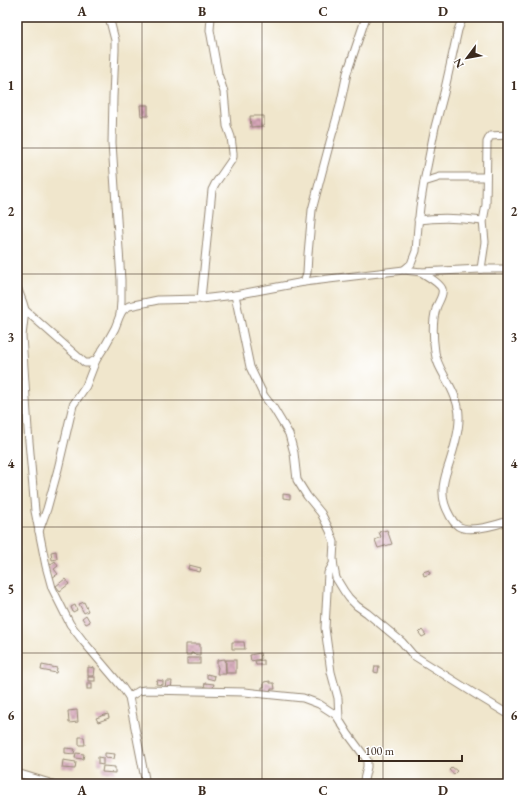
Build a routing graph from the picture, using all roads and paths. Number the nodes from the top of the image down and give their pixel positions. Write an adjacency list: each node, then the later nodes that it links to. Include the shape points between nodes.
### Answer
1 (109, 17): 21 (street, via 115,40 112,143 121,280)
2 (211, 17): 19 (street, via 211,38 224,92 225,114 233,157 212,190)
3 (366, 17): 16 (street, via 347,73 312,210)
4 (463, 17): 9 (street)
5 (498, 17): 6 (street)
6 (508, 19)
7 (508, 135): 8 (street, via 490,136 488,139)
8 (486, 177): 9 (street, via 440,177); 11 (street)
9 (424, 182): 10 (street)
10 (418, 220): 11 (street, via 448,218); 14 (street, via 416,251 411,264)
11 (484, 221): 12 (street, via 485,242)
12 (481, 269): 13 (street); 15 (street)
13 (508, 269)
14 (404, 270): 15 (street); 16 (street)
15 (421, 272): 23 (street, via 436,282 442,290 434,317 436,360 459,412 455,444 443,485 444,503 454,522 464,528 492,527)
16 (304, 282): 18 (street)
17 (17, 287): 20 (street)
18 (235, 295): 19 (street); 25 (street, via 250,367 264,396 289,434 297,480 321,513 330,531 334,542)
19 (202, 299): 21 (street, via 158,300 129,306)
20 (25, 310): 22 (street, via 85,363); 24 (street, via 22,336 24,378 35,511)
21 (120, 315): 22 (street)
22 (96, 360): 24 (street, via 86,386 73,405 58,469)
23 (508, 521)
24 (39, 531): 26 (street, via 52,588 70,624)
25 (333, 564): 27 (street, via 336,578 349,598 402,642 413,655); 28 (street, via 328,573 325,628 331,672 338,698)
26 (129, 697): 28 (street, via 145,690 245,692 291,696 319,704); 31 (street)
27 (508, 714)
28 (339, 718): 32 (street, via 367,760)
29 (17, 773): 30 (street)
30 (53, 784)
31 (146, 784)
32 (363, 784)

